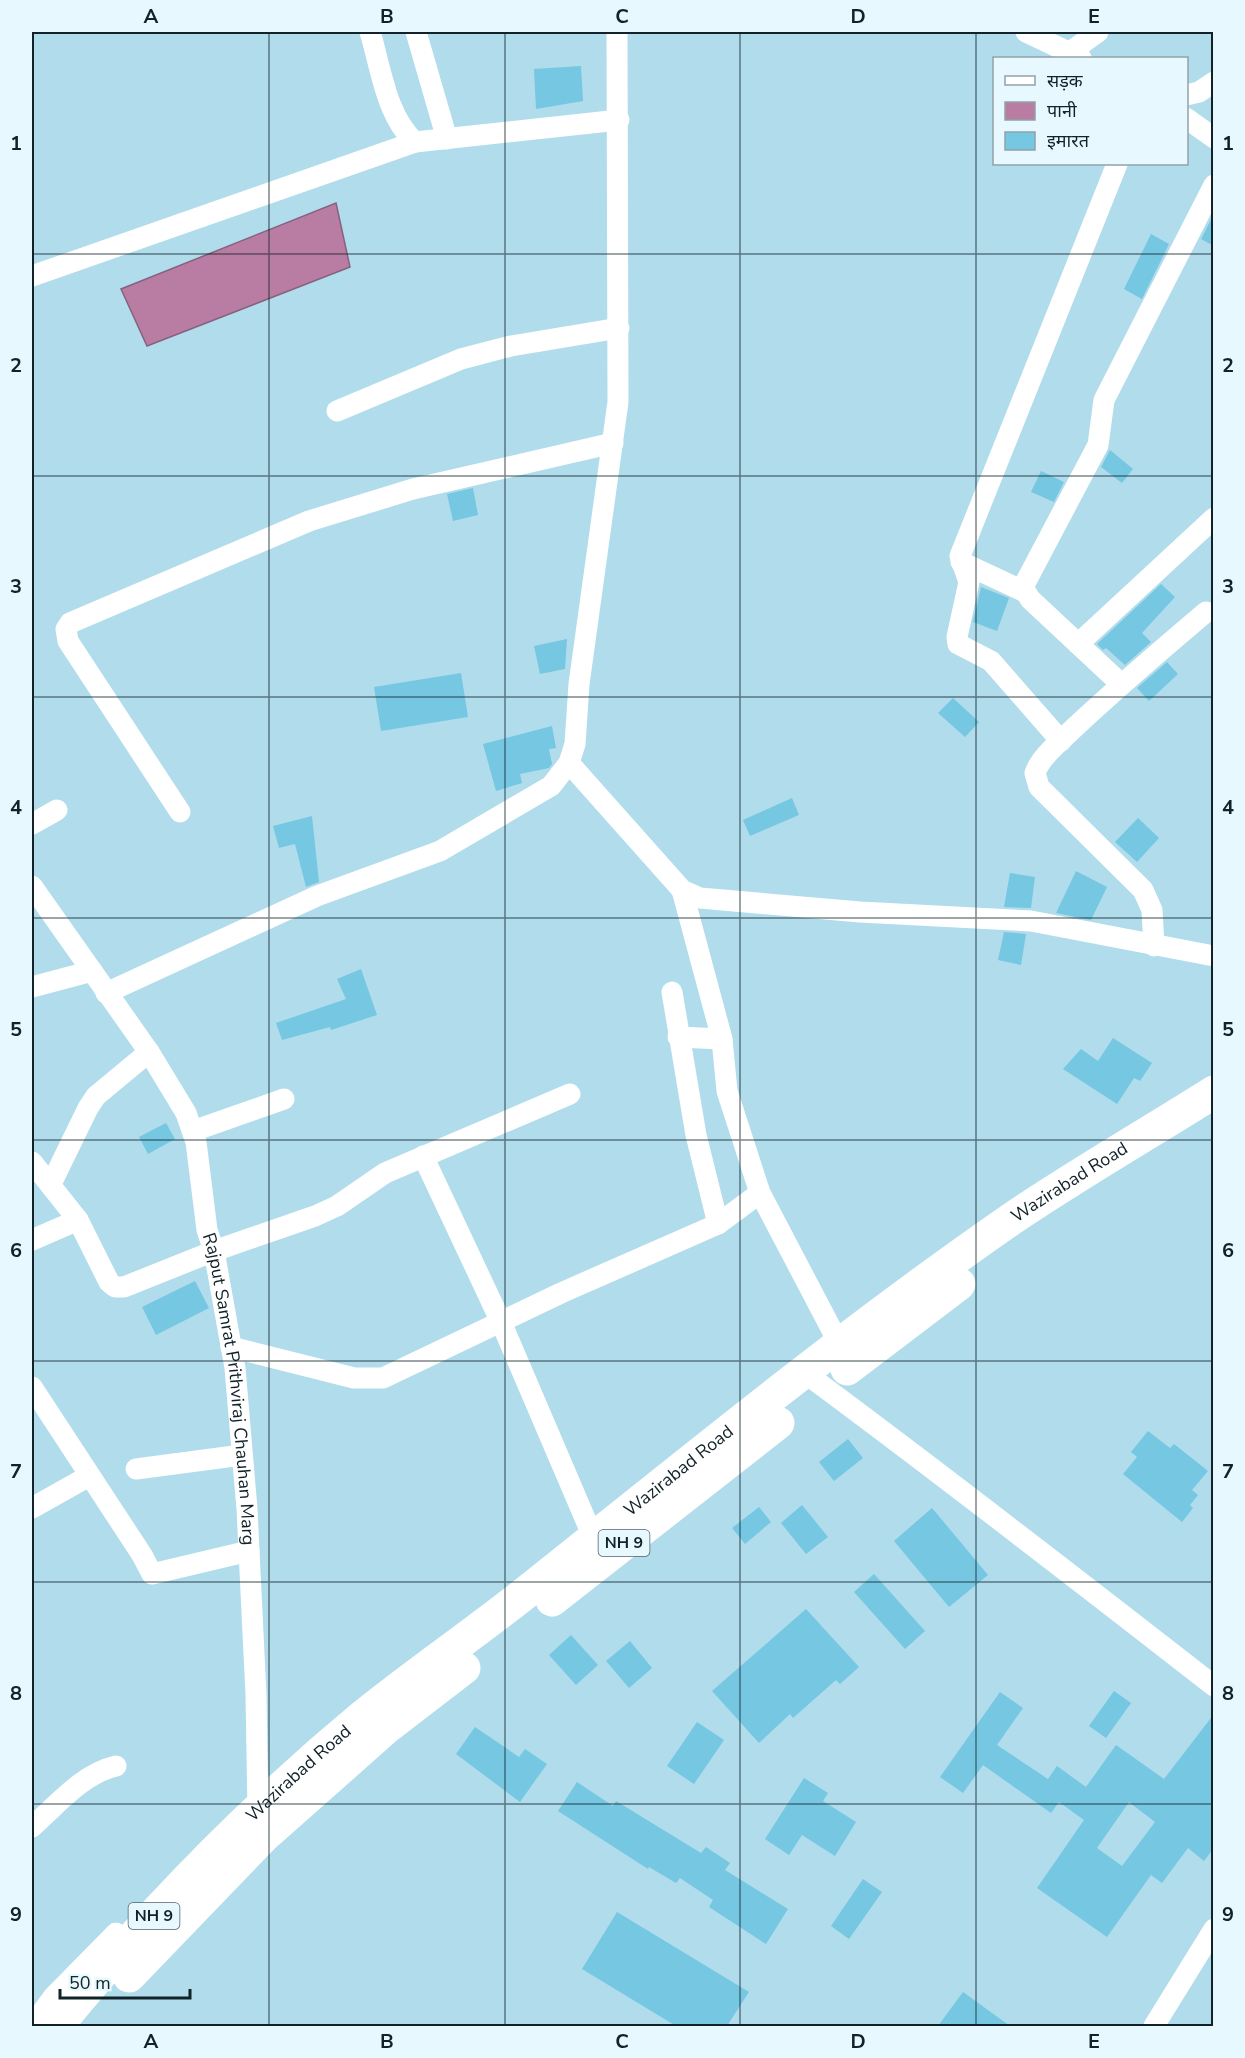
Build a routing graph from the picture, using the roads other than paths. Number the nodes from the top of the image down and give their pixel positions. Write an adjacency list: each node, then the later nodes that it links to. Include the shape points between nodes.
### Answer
1 (370, 32): 13 (street, via 395,114)
2 (416, 32): 12 (street)
3 (617, 32): 10 (street)
4 (1026, 32): 6 (street)
5 (1098, 32): 6 (street)
6 (1076, 56)
7 (1214, 82): 8 (street)
8 (1188, 95)
9 (1188, 119): 11 (street)
10 (619, 120): 12 (street); 17 (street)
11 (1214, 138)
12 (447, 139): 13 (street)
13 (415, 142): 16 (street)
14 (1117, 165): 21 (street, via 961,552)
15 (1214, 185): 22 (street, via 1104,400 1098,445 1026,580)
16 (32, 276)
17 (619, 328): 18 (street, via 511,346 461,359); 19 (street)
18 (337, 411)
19 (613, 443): 27 (street, via 579,684 575,744); 29 (street, via 413,489 309,522 70,623 66,628 68,641)
20 (1214, 518): 24 (street)
21 (961, 562): 22 (street); 26 (street, via 969,582 958,644 992,661)
22 (1025, 592): 24 (street)
23 (1206, 612): 25 (street)
24 (1078, 644): 25 (street)
25 (1121, 684): 26 (street)
26 (1061, 741): 33 (street, via 1037,767 1035,779 1143,890 1152,910)
27 (569, 763): 32 (street); 38 (street, via 551,786 440,851 308,900)
28 (57, 810): 30 (street)
29 (180, 812)
30 (32, 824)
31 (32, 886): 35 (street, Rajput Samrat Prithviraj Chauhan Marg)
32 (682, 890): 33 (street, via 714,900 1031,921); 40 (street)
33 (1154, 946): 34 (street)
34 (1214, 956)
35 (92, 971): 36 (street); 38 (street, Rajput Samrat Prithviraj Chauhan Marg)
36 (32, 987)
37 (672, 992): 39 (street)
38 (106, 993): 41 (street, Rajput Samrat Prithviraj Chauhan Marg)
39 (678, 1038): 40 (street); 52 (street)
40 (722, 1039): 50 (street, via 727,1091)
41 (149, 1052): 46 (street, Rajput Samrat Prithviraj Chauhan Marg); 49 (street, via 96,1096)
42 (1214, 1092): 57 (highway, Wazirabad Road / NH 9, via 1014,1218 902,1298)
43 (570, 1094): 47 (street)
44 (284, 1099): 46 (street)
45 (1214, 1117): 57 (highway, Wazirabad Road / NH 9, via 1084,1194)
46 (193, 1131): 54 (street, Rajput Samrat Prithviraj Chauhan Marg, via 207,1230)
47 (423, 1156): 54 (street, via 385,1173 337,1206); 55 (street)
48 (32, 1162): 49 (street)
49 (51, 1184): 51 (street)
50 (760, 1193): 52 (street); 57 (street)
51 (78, 1220): 53 (street); 54 (street, via 105,1276 115,1287 124,1287)
52 (718, 1224): 55 (street)
53 (32, 1240)
54 (214, 1251): 56 (street, Rajput Samrat Prithviraj Chauhan Marg)
55 (501, 1322): 56 (street, via 397,1372 371,1380); 64 (street)
56 (231, 1347): 60 (street, Rajput Samrat Prithviraj Chauhan Marg)
57 (846, 1356): 58 (highway, Wazirabad Road / NH 9)
58 (815, 1380): 64 (highway, Wazirabad Road / NH 9); 66 (street); 68 (highway, Wazirabad Road / NH 9, via 386,1728)
59 (32, 1387): 62 (street)
60 (242, 1455): 61 (street); 65 (street, Rajput Samrat Prithviraj Chauhan Marg)
61 (136, 1469)
62 (90, 1476): 63 (street); 65 (street, via 152,1574)
63 (32, 1508)
64 (593, 1537): 68 (highway, Wazirabad Road / NH 9, via 362,1717)
65 (249, 1551): 68 (street, Rajput Samrat Prithviraj Chauhan Marg)
66 (1214, 1686)
67 (116, 1766): 69 (street, via 88,1778)
68 (267, 1818): 71 (street, via 220,1826 54,1996); 72 (highway, Wazirabad Road / NH 9, via 173,1895); 73 (highway, Wazirabad Road / NH 9)
69 (32, 1827)
70 (1214, 1929): 74 (street)
71 (32, 2026)
72 (57, 2026)
73 (82, 2026)
74 (1154, 2026)

